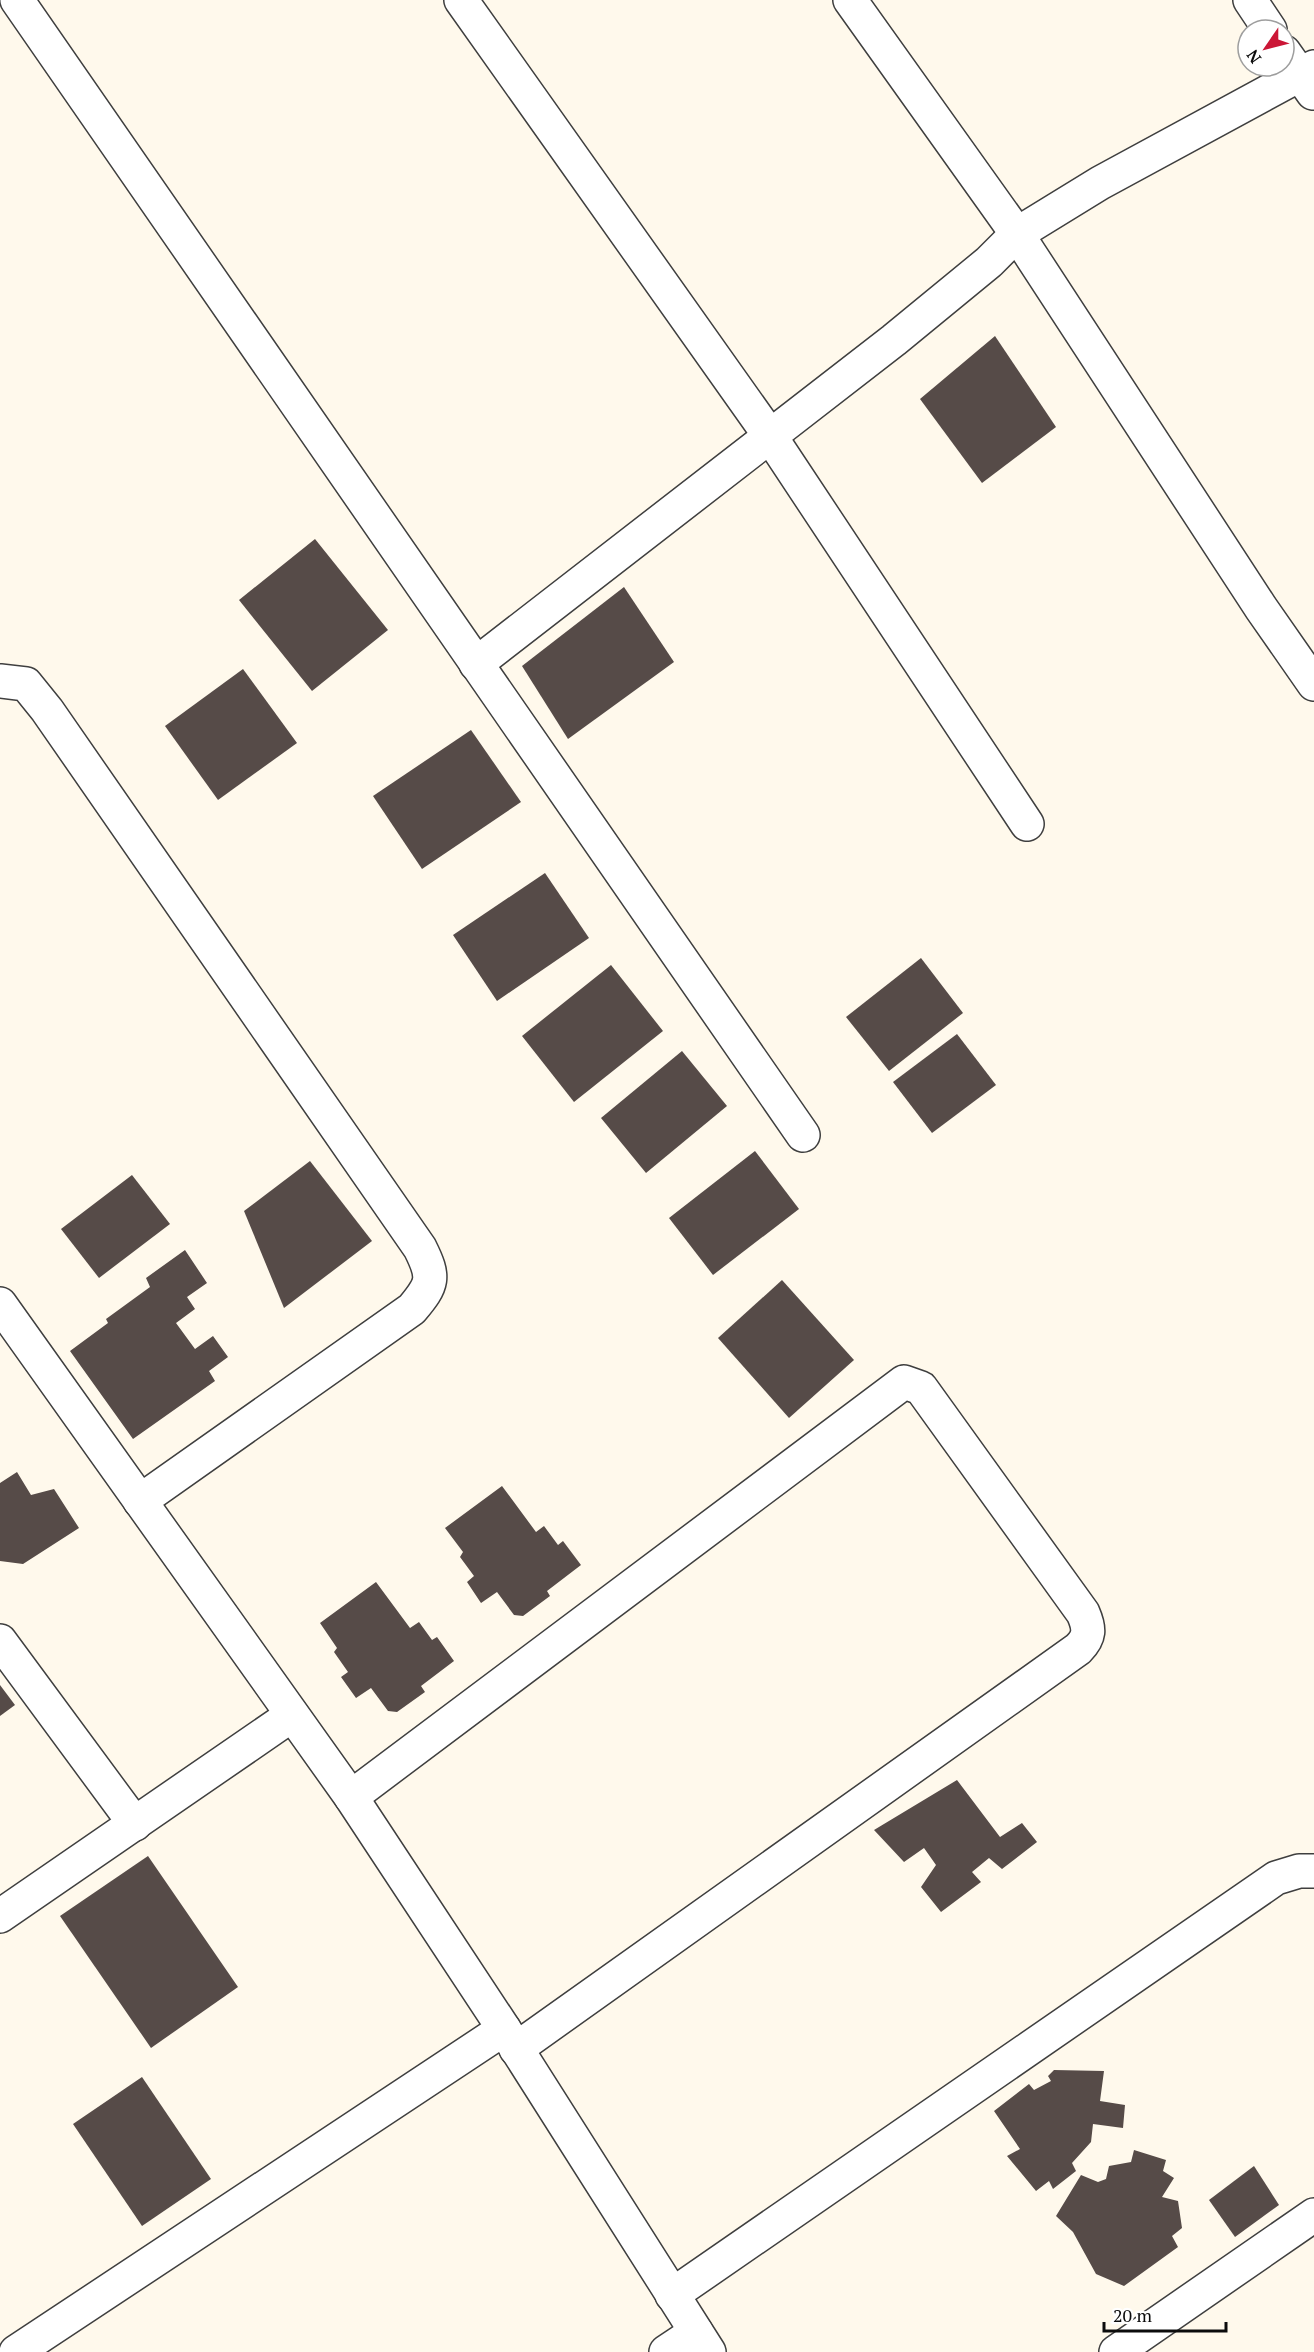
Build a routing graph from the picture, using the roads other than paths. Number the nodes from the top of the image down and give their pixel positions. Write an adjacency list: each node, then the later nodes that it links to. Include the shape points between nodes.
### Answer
1 (17, 0): 9 (street)
2 (462, 0): 8 (street)
3 (850, 0): 7 (street)
4 (1250, 0): 5 (street)
5 (1262, 18)
6 (1303, 72): 7 (street, via 1100,183)
7 (1017, 234): 8 (street, via 946,298); 11 (street)
8 (770, 436): 9 (street); 12 (street)
9 (476, 664): 13 (street)
10 (0, 681): 15 (street, via 26,684 47,710 420,1248 431,1270 427,1292 412,1309)
11 (1314, 684)
12 (1027, 824)
13 (803, 1135)
14 (0, 1304): 15 (street)
15 (140, 1501): 17 (street)
16 (0, 1641): 19 (street)
17 (292, 1715): 18 (street); 19 (street)
18 (351, 1797): 22 (street); 22 (street, via 904,1382 921,1388 1083,1614 1089,1627 1087,1640 1078,1649)
19 (135, 1824): 21 (street)
20 (1314, 1871): 24 (street, via 1276,1878)
21 (0, 1916)
22 (510, 2039): 24 (street); 26 (street)
23 (1314, 2215): 28 (street)
24 (672, 2295): 25 (street)
25 (702, 2342): 27 (street)
26 (16, 2352)
27 (666, 2352)
28 (1116, 2352)

